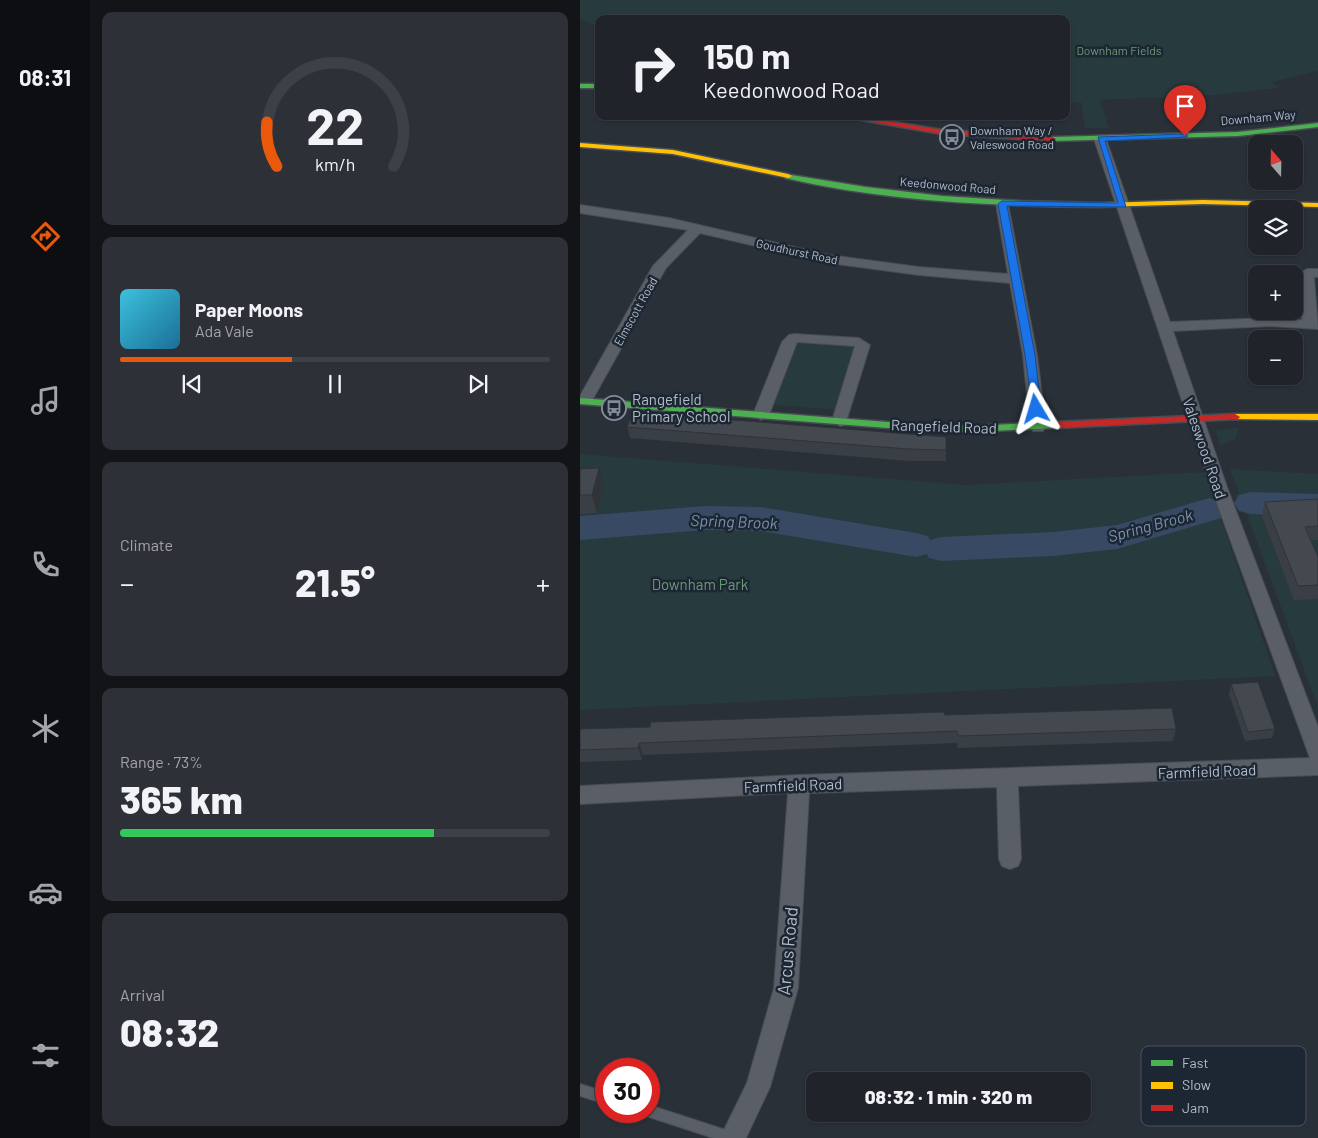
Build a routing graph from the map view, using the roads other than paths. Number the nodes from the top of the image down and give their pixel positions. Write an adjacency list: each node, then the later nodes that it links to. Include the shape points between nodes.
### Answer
1 (580, 86): 2 (street)
2 (595, 86)
3 (862, 120): 5 (street, Downham Way, via 914,130 987,137)
4 (1318, 125): 5 (street, Downham Way, via 1230,134)
5 (1100, 139): 8 (street, Valeswood Road)
6 (580, 145): 7 (street, Keedonwood Road, via 673,152 817,182 912,197)
7 (1002, 204): 8 (street, Keedonwood Road); 13 (street)
8 (1123, 205): 9 (street, Keedonwood Road, via 1202,202); 15 (street, Valeswood Road)
9 (1318, 205)
10 (580, 209): 11 (street, Goudhurst Road)
11 (697, 229): 13 (street, Goudhurst Road, via 848,262); 16 (street, Elmscott Road, via 660,266)
12 (1318, 273): 14 (street, via 1307,273)
13 (1016, 279): 21 (street, via 1030,355)
14 (1314, 324): 15 (street)
15 (1164, 327): 19 (street, Valeswood Road)
16 (583, 401): 17 (street, Rangefield Road)
17 (762, 415): 20 (street, Rangefield Road); 20 (street, via 789,342 794,338 859,342 863,345)
18 (1318, 417): 19 (street, Rangefield Road)
19 (1195, 420): 21 (street, Rangefield Road); 22 (street, Valeswood Road)
20 (840, 421): 21 (street, Rangefield Road, via 942,429)
21 (1038, 427)
22 (1318, 754)
23 (1318, 766): 24 (street, Farmfield Road)
24 (1007, 777): 25 (street, Farmfield Road); 27 (street)
25 (799, 784): 26 (street, Farmfield Road); 31 (street, Arcus Road, via 786,988 758,1087)
26 (580, 795)
27 (1010, 859)
28 (580, 1090): 29 (lane)
29 (595, 1095)
30 (660, 1114): 31 (lane)
31 (736, 1137)

